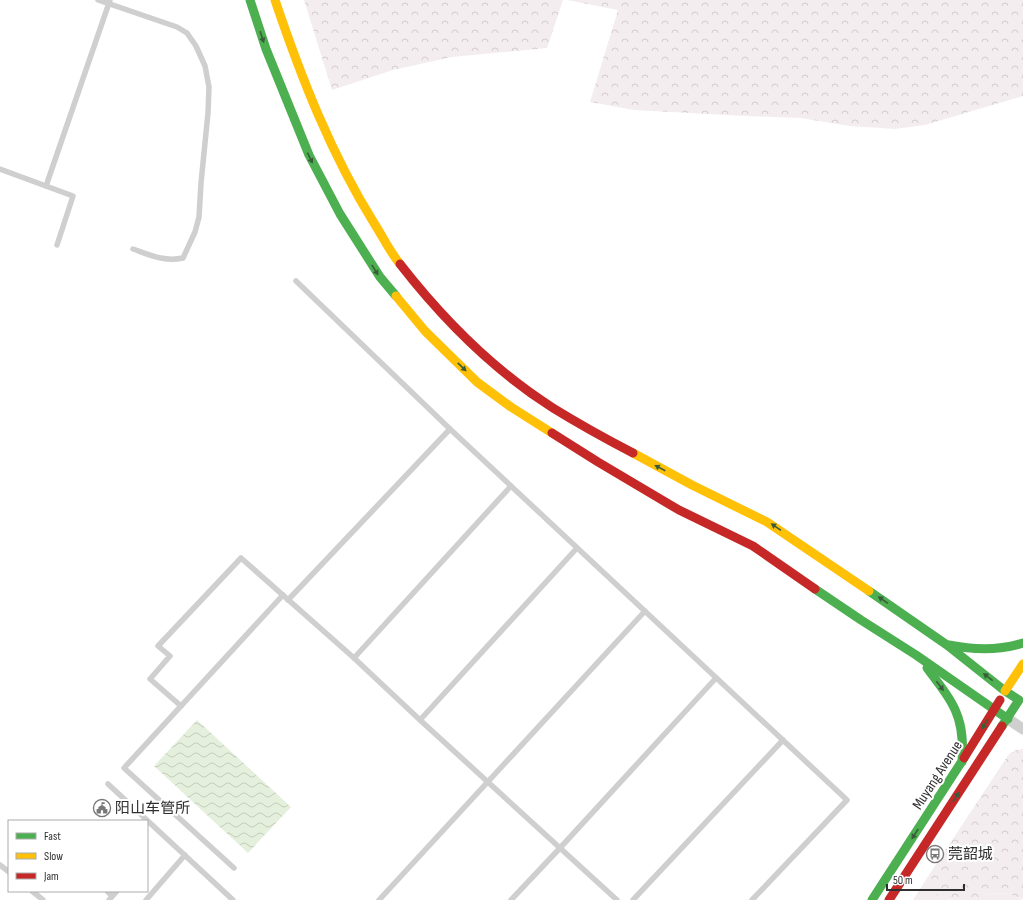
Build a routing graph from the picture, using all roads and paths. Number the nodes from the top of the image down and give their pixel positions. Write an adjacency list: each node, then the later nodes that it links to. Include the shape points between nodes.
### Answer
1 (98, 0): 4 (lane)
2 (250, 0): 18 (main road, one-way to 18, via 266,49 309,155 340,214 380,277 425,331 477,382 511,408 672,506 753,546)
3 (275, 0): 17 (main road, one-way to 3, via 767,522 692,485 553,408 496,365 457,329 397,260 361,202 332,147 289,42)
4 (110, 2): 6 (lane); 8 (lane, via 187,33 205,66 209,87 199,217 183,258 166,260)
5 (0, 169): 6 (lane)
6 (46, 186): 7 (lane, via 73,196)
7 (57, 245)
8 (133, 249)
9 (296, 281): 10 (lane)
10 (450, 429): 11 (lane); 14 (lane)
11 (511, 486): 12 (lane); 19 (lane)
12 (577, 548): 15 (lane); 27 (lane)
13 (283, 595): 14 (lane); 24 (lane); 24 (lane, via 241,558 158,646 170,656 150,679)
14 (288, 600): 19 (lane)
15 (645, 611): 21 (lane); 31 (lane)
16 (1023, 644): 17 (main road, via 988,650)
17 (947, 645): 22 (main road, one-way to 17)
18 (916, 655): 25 (main road); 30 (main road, one-way to 30, via 954,706 963,740)
19 (354, 658): 27 (lane)
20 (1023, 664): 22 (main road, Muyang Avenue)
21 (716, 678): 29 (lane); 35 (lane)
22 (1005, 691): 23 (main road); 25 (main road, Muyang Avenue)
23 (1022, 699): 26 (main road, Muyang Avenue)
24 (181, 706): 38 (lane, via 124,768)
25 (994, 710): 26 (main road); 30 (main road, Muyang Avenue, one-way to 30)
26 (1008, 719): 28 (street); 50 (main road, Muyang Avenue, one-way to 26)
27 (420, 720): 31 (lane)
28 (1023, 730)
29 (783, 740): 47 (lane); 48 (lane, via 847,800)
30 (962, 762): 49 (main road, Muyang Avenue, one-way to 49)
31 (488, 782): 35 (lane); 44 (lane)
32 (108, 784): 33 (lane)
33 (147, 820)
34 (148, 821): 36 (lane)
35 (560, 848): 45 (lane); 46 (lane)
36 (185, 855): 42 (lane); 43 (lane)
37 (0, 865): 39 (lane)
38 (234, 868)
39 (8, 871)
40 (33, 892): 41 (lane)
41 (43, 900)
42 (146, 900)
43 (234, 900)
44 (379, 900)
45 (511, 900)
46 (617, 900)
47 (633, 900)
48 (752, 900)
49 (872, 900)
50 (889, 900)

